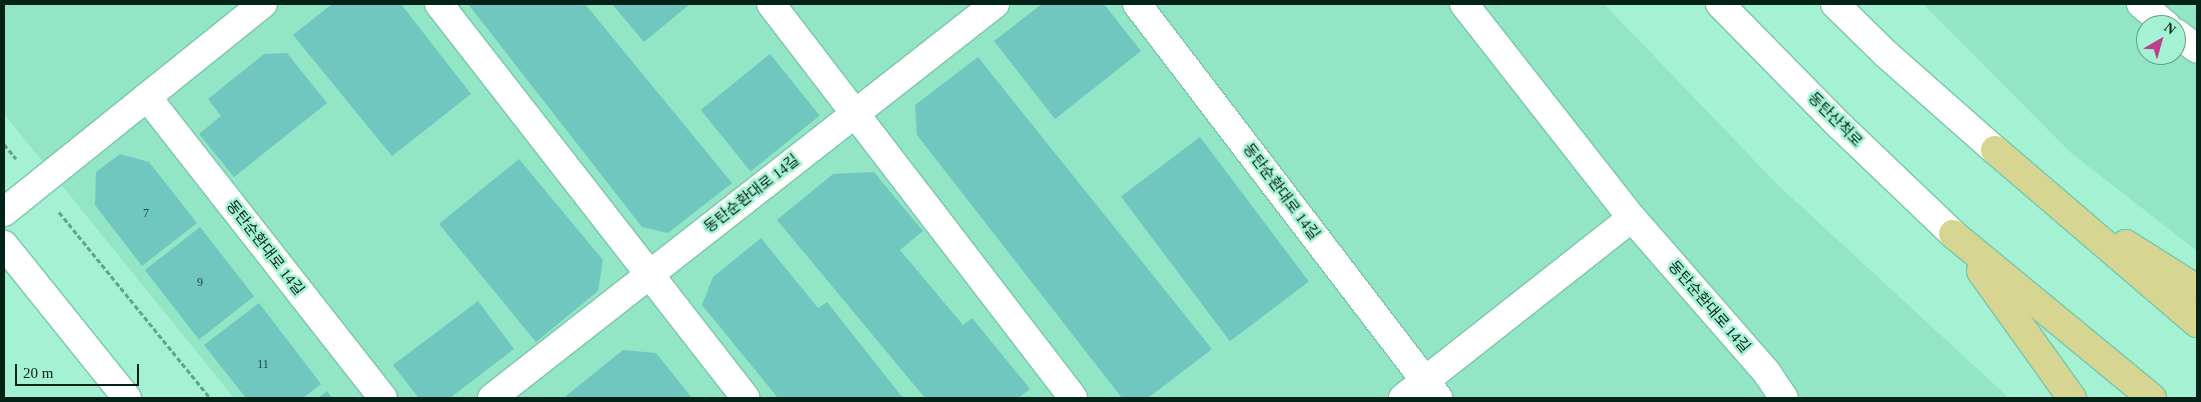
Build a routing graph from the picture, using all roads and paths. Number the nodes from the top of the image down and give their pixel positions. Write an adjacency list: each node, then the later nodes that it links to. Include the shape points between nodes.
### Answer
1 (263, 4): 13 (street)
2 (439, 4): 22 (street)
3 (771, 4): 14 (street)
4 (995, 4): 14 (street, 동탄순환대로 14길)
5 (1138, 4): 25 (street, 동탄순환대로 14길)
6 (1464, 4): 19 (street, 동탄순환대로 14길)
7 (1720, 4): 20 (street, 동탄산척로, via 1839,125)
8 (1835, 4): 16 (street, via 1886,54)
9 (2141, 4): 10 (street)
10 (2154, 15)
11 (2186, 41): 12 (street)
12 (2197, 49)
13 (147, 97): 17 (street); 28 (street, 동탄순환대로 14길)
14 (855, 113): 22 (street, 동탄순환대로 14길); 31 (street)
15 (4, 144): 17 (path)
16 (1995, 150): 23 (highway, via 2106,232); 24 (highway)
17 (37, 185): 18 (street); 27 (path)
18 (4, 212)
19 (1632, 218): 25 (street); 33 (street, 동탄순환대로 14길, via 1767,373)
20 (1953, 234): 34 (highway); 35 (highway)
21 (4, 245): 26 (street)
22 (650, 274): 29 (street, 동탄순환대로 14길); 30 (street)
23 (2197, 289)
24 (2197, 323)
25 (1432, 389): 32 (street)
26 (126, 398)
27 (210, 398)
28 (383, 398)
29 (492, 398)
30 (746, 398)
31 (1073, 398)
32 (1403, 398)
33 (1784, 398)
34 (2072, 398)
35 (2152, 398)

